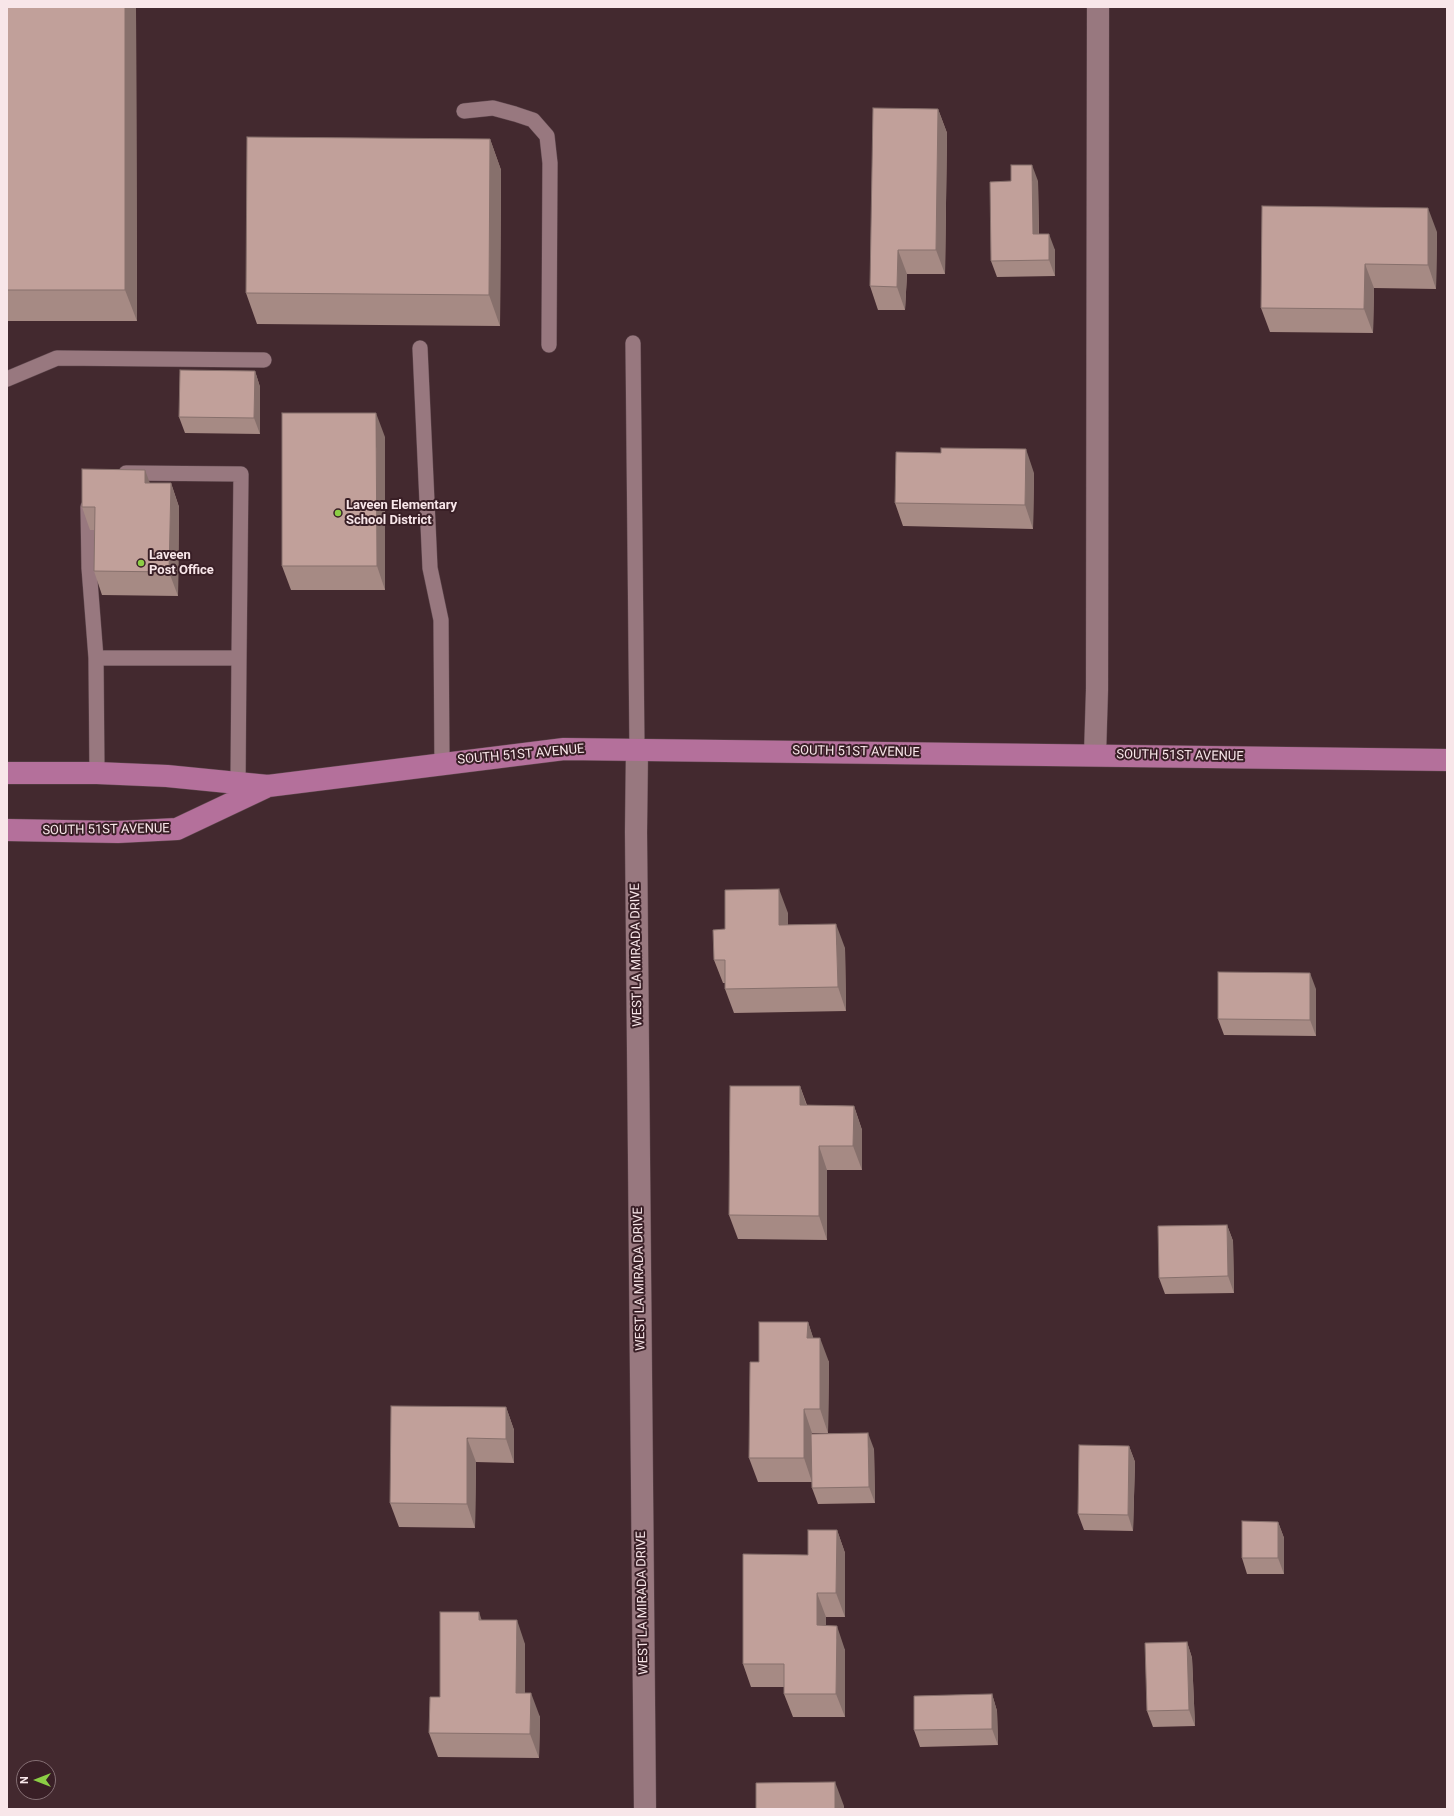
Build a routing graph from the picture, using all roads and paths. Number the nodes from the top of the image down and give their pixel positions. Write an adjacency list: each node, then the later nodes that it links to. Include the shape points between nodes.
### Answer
1 (1098, 7): 13 (street)
2 (464, 111): 4 (lane, via 493,108 515,114 533,120 547,136 550,164)
3 (633, 343): 12 (lane)
4 (548, 345)
5 (420, 348): 15 (lane, via 430,568 441,620)
6 (264, 360): 7 (lane, via 57,358)
7 (7, 379)
8 (112, 473): 11 (lane, via 241,474)
9 (88, 497): 10 (lane, via 89,568)
10 (96, 658): 11 (lane); 17 (lane)
11 (239, 658): 18 (lane)
12 (637, 749): 13 (main road, SOUTH 51ST AVENUE); 15 (main road, SOUTH 51ST AVENUE, via 564,749); 21 (street, WEST LA MIRADA DRIVE)
13 (1095, 755): 14 (main road, SOUTH 51ST AVENUE)
14 (1447, 760)
15 (442, 763): 19 (main road, SOUTH 51ST AVENUE)
16 (7, 773): 17 (main road, SOUTH 51ST AVENUE)
17 (97, 773): 18 (main road, SOUTH 51ST AVENUE)
18 (238, 783): 19 (main road, SOUTH 51ST AVENUE)
19 (268, 786): 20 (main road, SOUTH 51ST AVENUE, via 177,829 118,832)
20 (7, 830)
21 (645, 1809)

